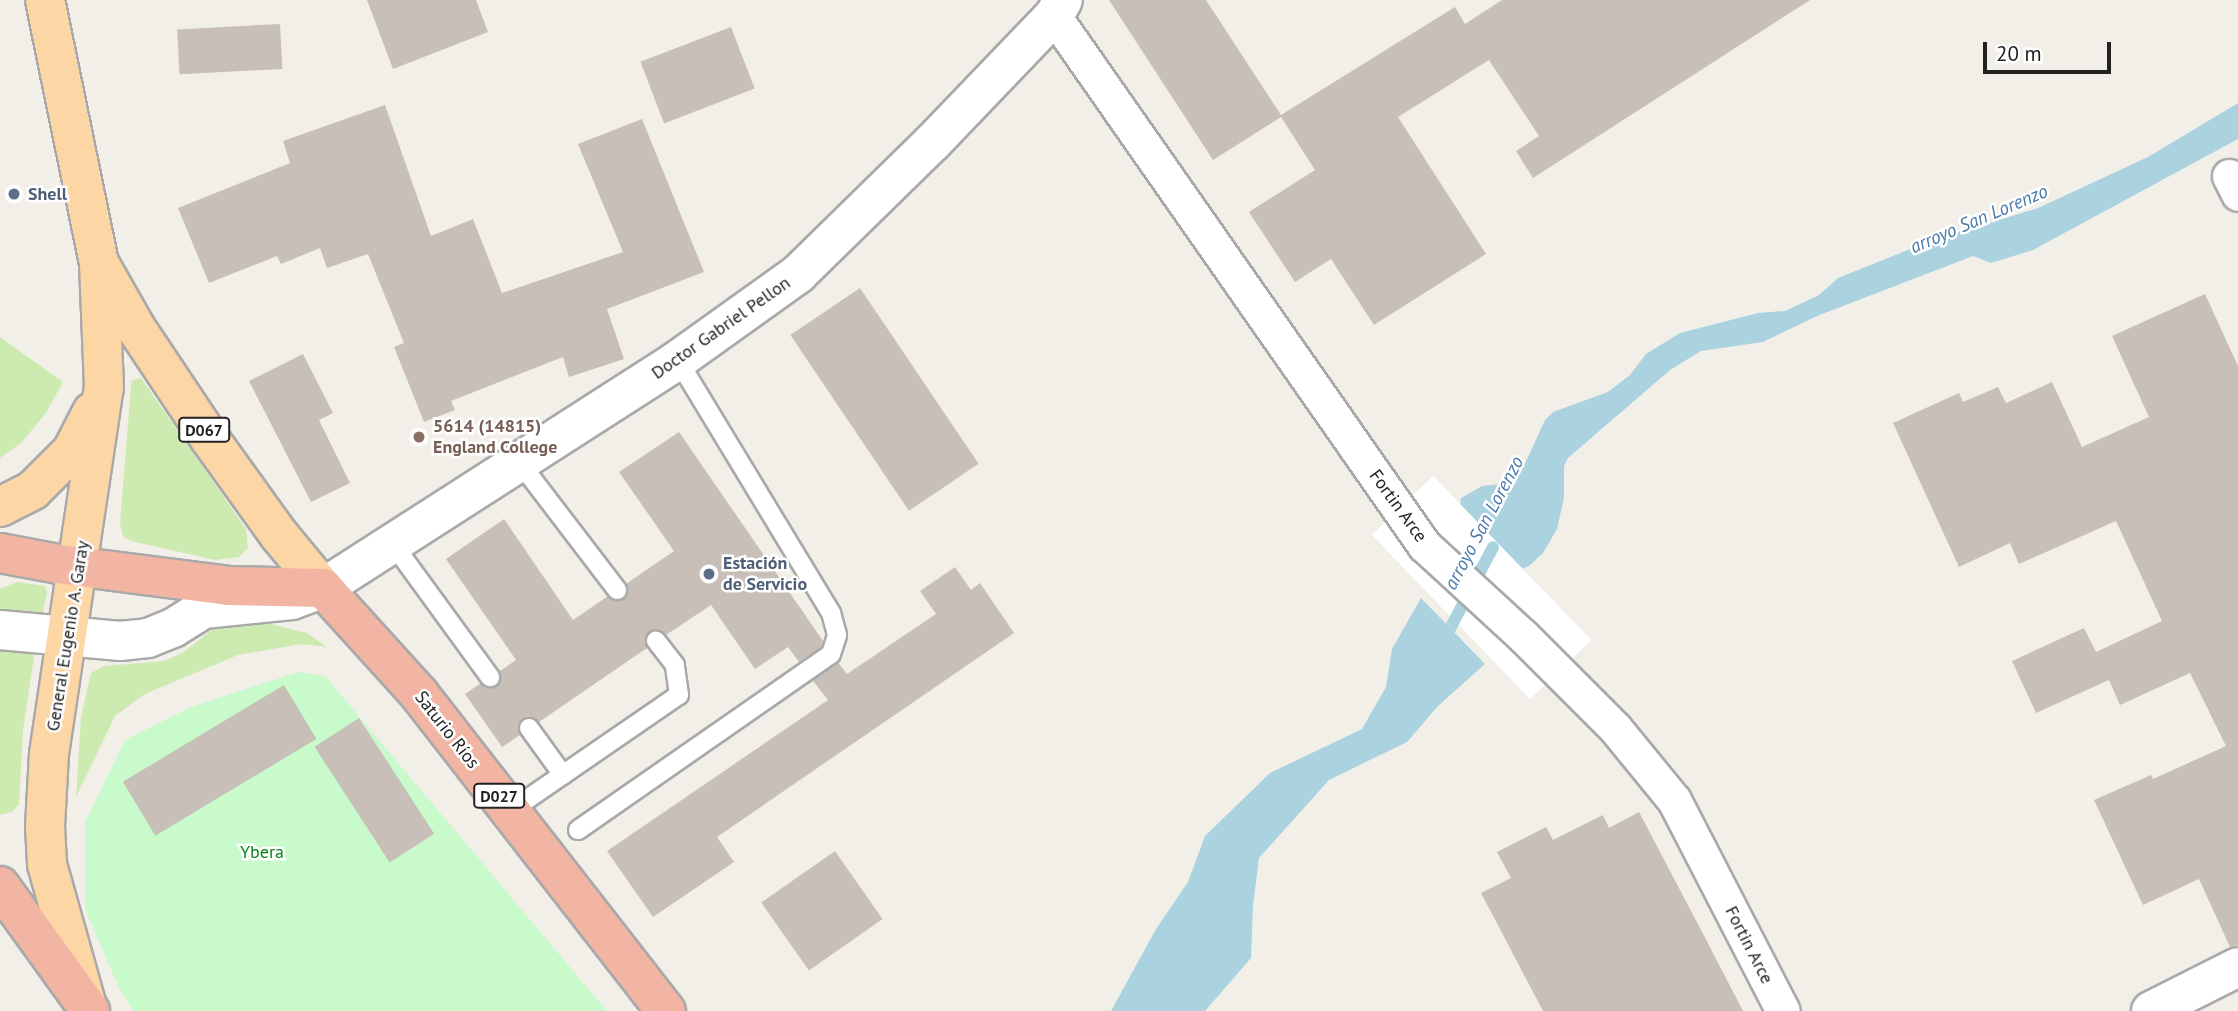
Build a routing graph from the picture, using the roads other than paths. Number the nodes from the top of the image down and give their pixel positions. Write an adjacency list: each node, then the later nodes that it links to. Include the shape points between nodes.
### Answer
1 (45, 0): 3 (main road, D067)
2 (1058, 8): 4 (street, Doctor Gabriel Pellon, via 932,143 798,274); 25 (street, Fortin Arce, via 1424,545 1615,728 1674,800)
3 (99, 263): 5 (main road, General Eugenio A. Garay / D067); 11 (main road, D067, via 210,439 279,535)
4 (678, 360): 6 (street, Doctor Gabriel Pellon); 20 (lane, via 831,613 836,635 831,654)
5 (104, 388): 7 (main road, via 72,451 33,490); 10 (main road, General Eugenio A. Garay / D067)
6 (520, 463): 8 (street, Doctor Gabriel Pellon); 12 (lane)
7 (0, 507)
8 (393, 544): 11 (street, Doctor Gabriel Pellon); 16 (lane)
9 (0, 553): 10 (highway)
10 (79, 566): 11 (highway, via 229,586); 14 (main road, General Eugenio A. Garay / D067)
11 (324, 588): 14 (street, Doctor Gabriel Pellon, via 292,600 203,610 148,638); 19 (highway, Saturio Ríos / D027, via 419,694)
12 (617, 590)
13 (0, 630): 14 (street, Doctor Gabriel Pellon)
14 (67, 638): 23 (main road, General Eugenio A. Garay / D067, via 49,754 47,864)
15 (656, 641): 18 (lane, via 675,665 679,695)
16 (490, 677)
17 (529, 728): 18 (lane)
18 (563, 775): 19 (lane)
19 (510, 811): 24 (highway, Saturio Ríos / D027)
20 (578, 830)
21 (0, 886): 23 (highway)
22 (2238, 967): 26 (street)
23 (88, 1008)
24 (666, 1011)
25 (1783, 1011)
26 (2151, 1011)

